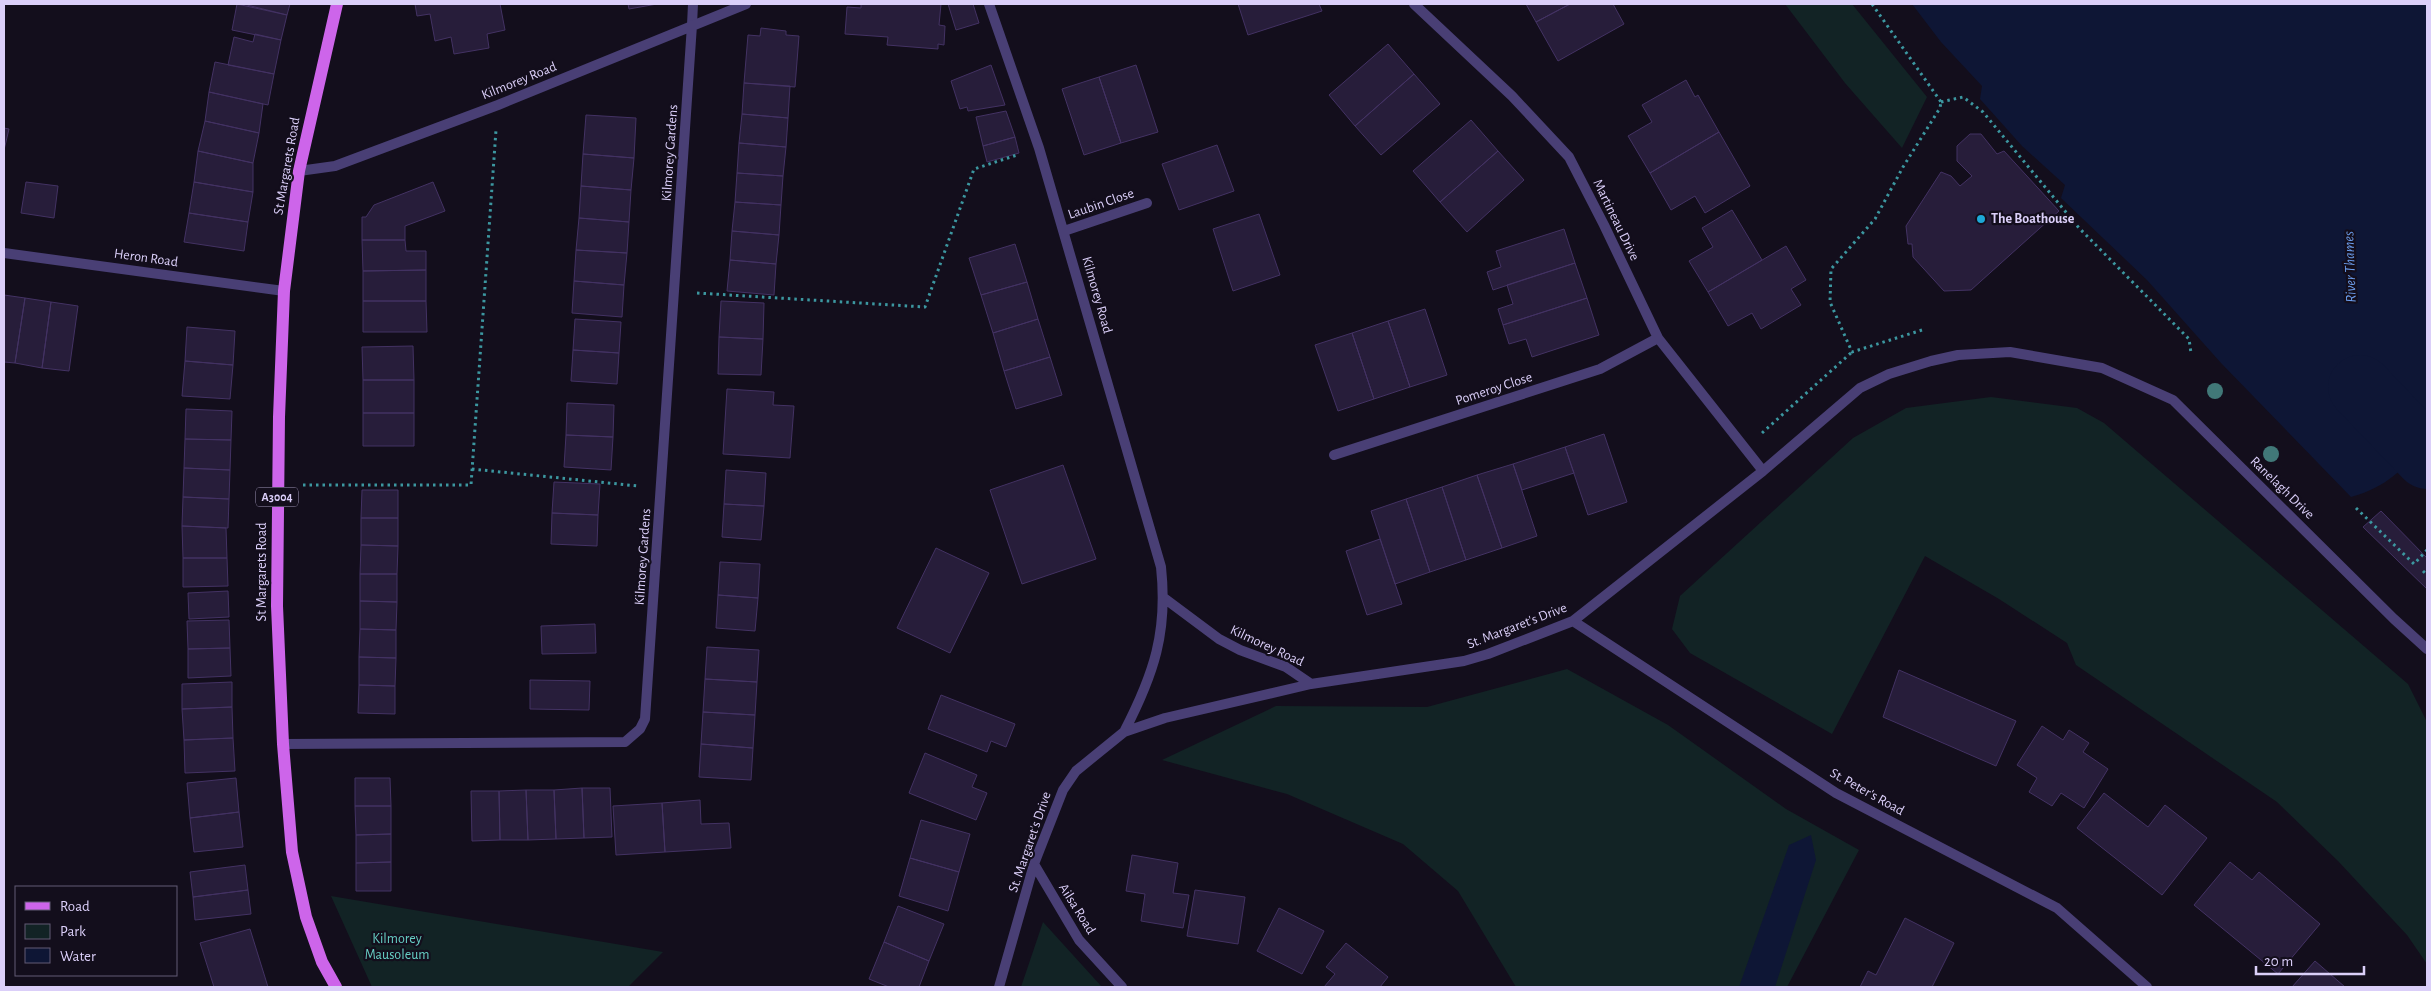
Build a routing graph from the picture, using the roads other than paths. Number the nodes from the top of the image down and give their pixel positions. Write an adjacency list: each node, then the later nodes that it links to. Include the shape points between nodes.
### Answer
1 (337, 4): 7 (main road, St Margarets Road / A3004)
2 (693, 4): 6 (street, Kilmorey Gardens)
3 (746, 4): 6 (street, Kilmorey Road)
4 (990, 4): 9 (street, Kilmorey Road)
5 (1414, 4): 12 (street, Martineau Drive, via 1512,96 1569,157)
6 (692, 25): 7 (street, Kilmorey Road, via 498,105 335,166); 21 (street, Kilmorey Gardens, via 645,719 640,729 625,742)
7 (299, 172): 11 (main road, St Margarets Road / A3004)
8 (1147, 203): 9 (street, Laubin Close)
9 (1064, 231): 16 (street, Kilmorey Road, via 1161,567)
10 (4, 253): 11 (street, Heron Road)
11 (284, 291): 21 (main road, St Margarets Road / A3004, via 277,485 277,606)
12 (1658, 338): 14 (street, Pomeroy Close, via 1600,369); 15 (street, Martineau Drive)
13 (2102, 368): 15 (street, St. Margaret's Drive, via 2010,352 1958,355 1931,361 1889,374 1860,388); 18 (street, Ranelagh Drive, via 2173,400)
14 (1334, 455)
15 (1763, 471): 17 (street, St. Margaret's Drive)
16 (1164, 598): 19 (street, Kilmorey Road, via 1219,639 1286,667); 20 (street, Kilmorey Road, via 1152,672)
17 (1573, 621): 19 (street, St. Margaret's Drive, via 1464,661); 26 (street, St. Peter's Road, via 1836,793 2057,908)
18 (2427, 649)
19 (1311, 684): 20 (street, St. Margaret's Drive, via 1165,718)
20 (1124, 732): 22 (street, St. Margaret's Drive, via 1076,771 1063,790)
21 (283, 744): 23 (main road, St Margarets Road / A3004, via 292,852 304,908 322,962)
22 (1034, 864): 24 (street, St. Margaret's Drive); 25 (street, Ailsa Road, via 1079,940)
23 (336, 987)
24 (999, 987)
25 (1122, 987)
26 (2147, 987)

